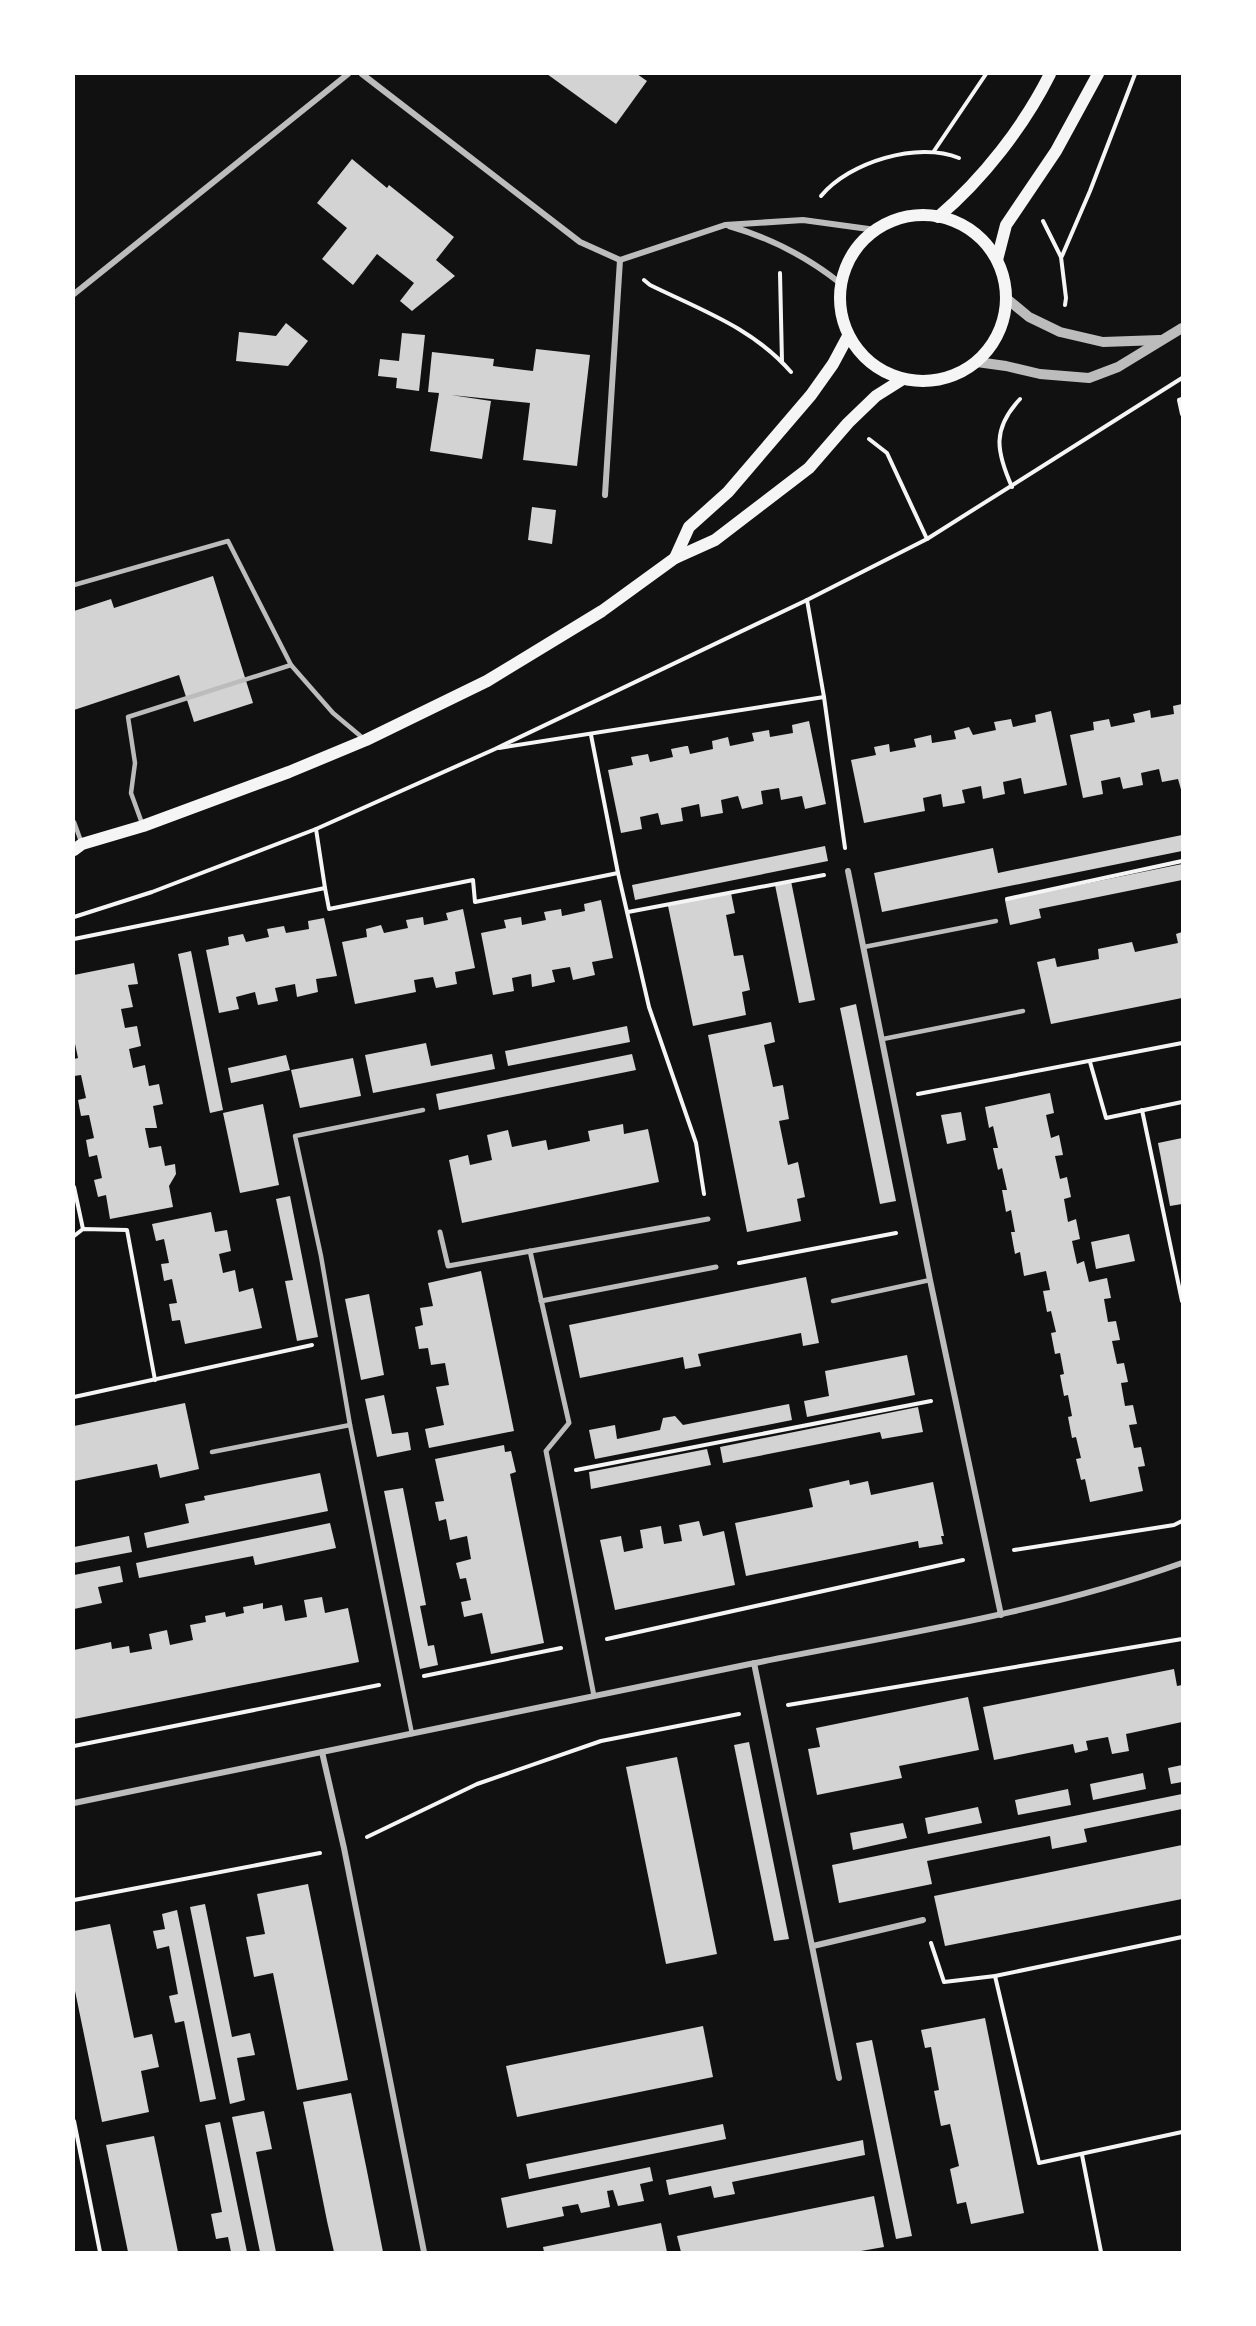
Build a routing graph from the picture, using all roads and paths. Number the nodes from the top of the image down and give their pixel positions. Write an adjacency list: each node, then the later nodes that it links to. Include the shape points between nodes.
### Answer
1 (348, 74): 16 (street)
2 (362, 74): 13 (street, via 580,243)
3 (986, 74): 8 (path, via 934,151 895,156 857,168 829,187)
4 (1050, 74): 7 (main road, via 1035,103 991,161 964,195)
5 (1098, 74): 14 (main road, via 1056,151 1006,225)
6 (1135, 74): 12 (path)
7 (939, 217): 10 (main road, via 916,215); 14 (main road, via 972,232)
8 (803, 220): 9 (street); 10 (street)
9 (725, 225): 11 (street); 13 (street)
10 (876, 230): 15 (main road, via 847,262)
11 (788, 248): 13 (path, via 780,275 782,362 742,329 650,285); 15 (street)
12 (1061, 257)
13 (621, 260): 26 (street)
14 (997, 260): 17 (main road)
15 (840, 283): 19 (main road, via 839,302)
16 (74, 294)
17 (1006, 298): 20 (street, via 1029,317 1060,332 1104,342); 21 (main road, via 998,333)
18 (1182, 328): 20 (street)
19 (848, 336): 23 (main road, via 871,364); 27 (main road, via 811,395 728,492 689,527)
20 (1164, 340): 21 (street, via 1118,367 1089,378)
21 (977, 362): 23 (main road, via 942,379)
22 (1182, 378): 29 (path, via 927,539)
23 (903, 379): 27 (main road, via 869,403 809,468 715,540)
24 (1182, 399): 25 (path)
25 (1182, 414)
26 (605, 495)
27 (675, 558): 33 (main road, via 602,611 487,681)
28 (74, 585): 30 (lane, via 228,541)
29 (807, 600): 31 (path); 34 (path)
30 (291, 665): 33 (lane, via 333,713); 36 (lane, via 128,717 135,763 131,793)
31 (824, 698): 32 (path); 40 (path)
32 (591, 735): 34 (path); 41 (path)
33 (366, 740): 36 (main road)
34 (495, 749): 37 (path)
35 (74, 822): 38 (lane)
36 (143, 826): 38 (main road)
37 (316, 828): 42 (path); 44 (path, via 152,892)
38 (76, 846)
39 (1182, 861): 45 (path, via 993,902)
40 (848, 870): 43 (path); 47 (street)
41 (618, 873): 42 (path, via 475,902 473,880 329,909); 43 (path)
42 (325, 888): 46 (path)
43 (628, 912): 57 (path, via 649,1006 696,1143)
44 (74, 917)
45 (996, 921): 47 (lane)
46 (74, 939)
47 (864, 947): 49 (street)
48 (1023, 1011): 49 (lane)
49 (883, 1039): 52 (street)
50 (1182, 1043): 51 (path)
51 (1090, 1061): 52 (path); 55 (path, via 1106,1118)
52 (894, 1099): 59 (street)
53 (1182, 1102): 55 (path)
54 (423, 1110): 68 (lane, via 295,1136)
55 (1142, 1110): 65 (path)
56 (74, 1187): 58 (path)
57 (708, 1219): 62 (street)
58 (82, 1229): 61 (path); 69 (path, via 127,1230)
59 (920, 1229): 63 (path); 64 (street)
60 (440, 1232): 62 (street, via 447,1266)
61 (74, 1236)
62 (530, 1251): 66 (street)
63 (716, 1267): 66 (street)
64 (930, 1280): 67 (lane); 71 (street)
65 (1182, 1300)
66 (541, 1301): 74 (street, via 569,1423 546,1451)
67 (833, 1301)
68 (336, 1340): 69 (path); 72 (lane)
69 (155, 1380): 70 (path)
70 (74, 1397)
71 (955, 1397): 74 (path); 76 (street)
72 (350, 1425): 73 (lane); 82 (lane)
73 (212, 1452)
74 (551, 1475): 80 (street)
75 (1182, 1521): 76 (path)
76 (989, 1554): 78 (street); 80 (path)
77 (1182, 1563): 78 (street)
78 (1001, 1615): 81 (street)
79 (1182, 1639): 84 (path)
80 (583, 1644): 82 (path); 83 (street)
81 (754, 1663): 83 (street); 84 (street)
82 (402, 1680): 85 (lane); 86 (path)
83 (594, 1696): 85 (street)
84 (763, 1709): 89 (path, via 601,1741 477,1784); 93 (street)
85 (412, 1734): 87 (street)
86 (74, 1746)
87 (322, 1752): 88 (street); 89 (street)
88 (74, 1803)
89 (344, 1848): 90 (path); 100 (street)
90 (74, 1900)
91 (922, 1920): 93 (street); 94 (path, via 944,1982)
92 (1182, 1936): 94 (path)
93 (813, 1946): 95 (street)
94 (995, 1976): 98 (path, via 1039,2163)
95 (839, 2078)
96 (74, 2121): 99 (path)
97 (1182, 2132): 98 (path)
98 (1082, 2155): 101 (path)
99 (100, 2253)
100 (424, 2253)
101 (1101, 2253)

